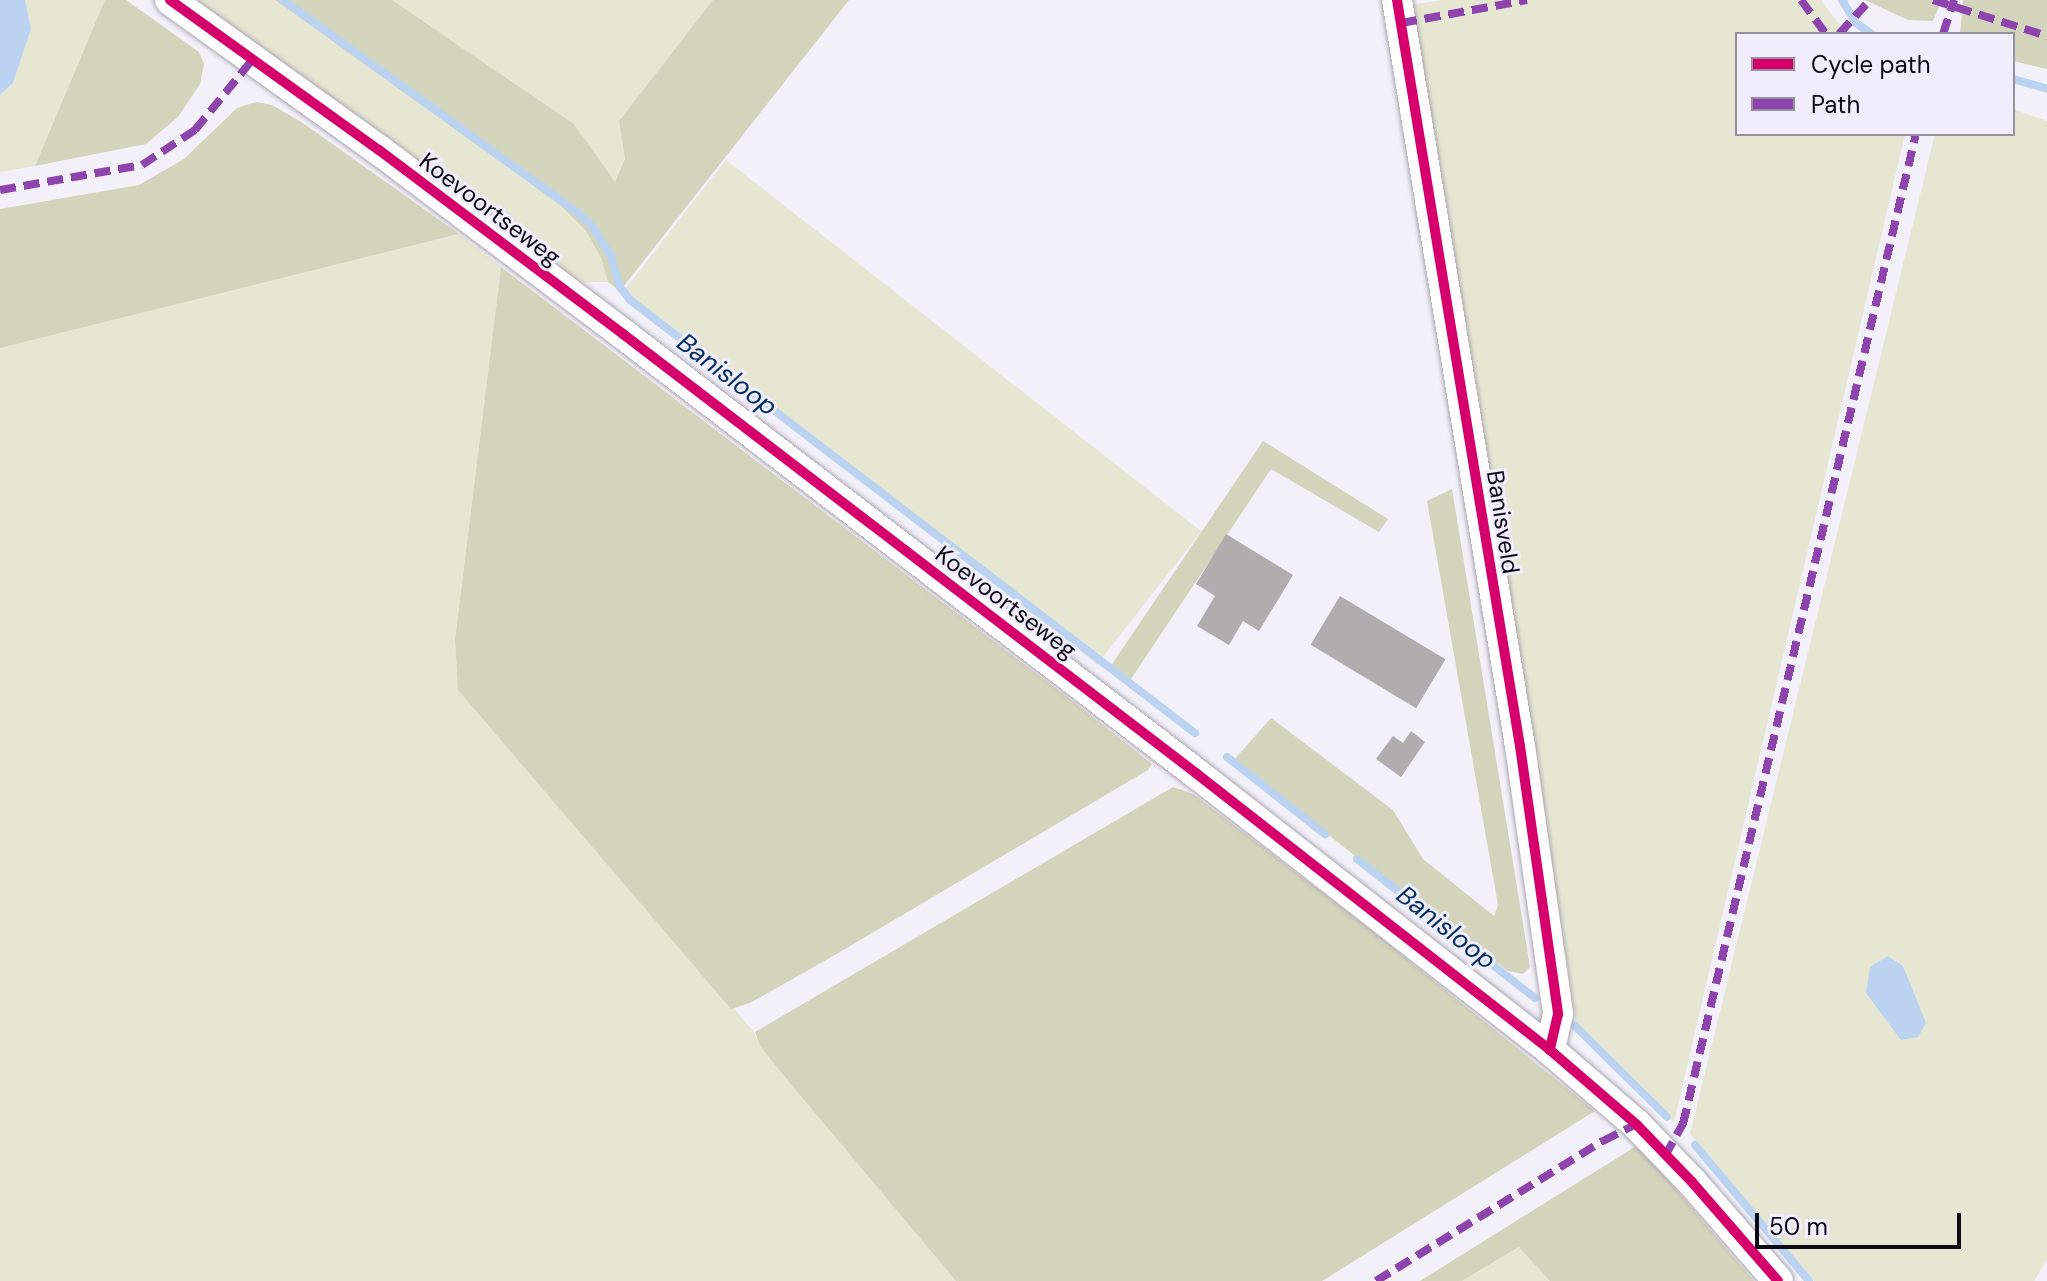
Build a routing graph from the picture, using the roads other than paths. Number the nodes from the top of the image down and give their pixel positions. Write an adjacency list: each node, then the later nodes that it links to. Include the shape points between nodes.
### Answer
1 (170, 0): 3 (street, Koevoortseweg, via 636,344)
2 (1397, 0): 3 (street, Banisveld, via 1520,746 1558,1014)
3 (1550, 1050): 4 (street, Koevoortseweg, via 1636,1124)
4 (1778, 1281)

